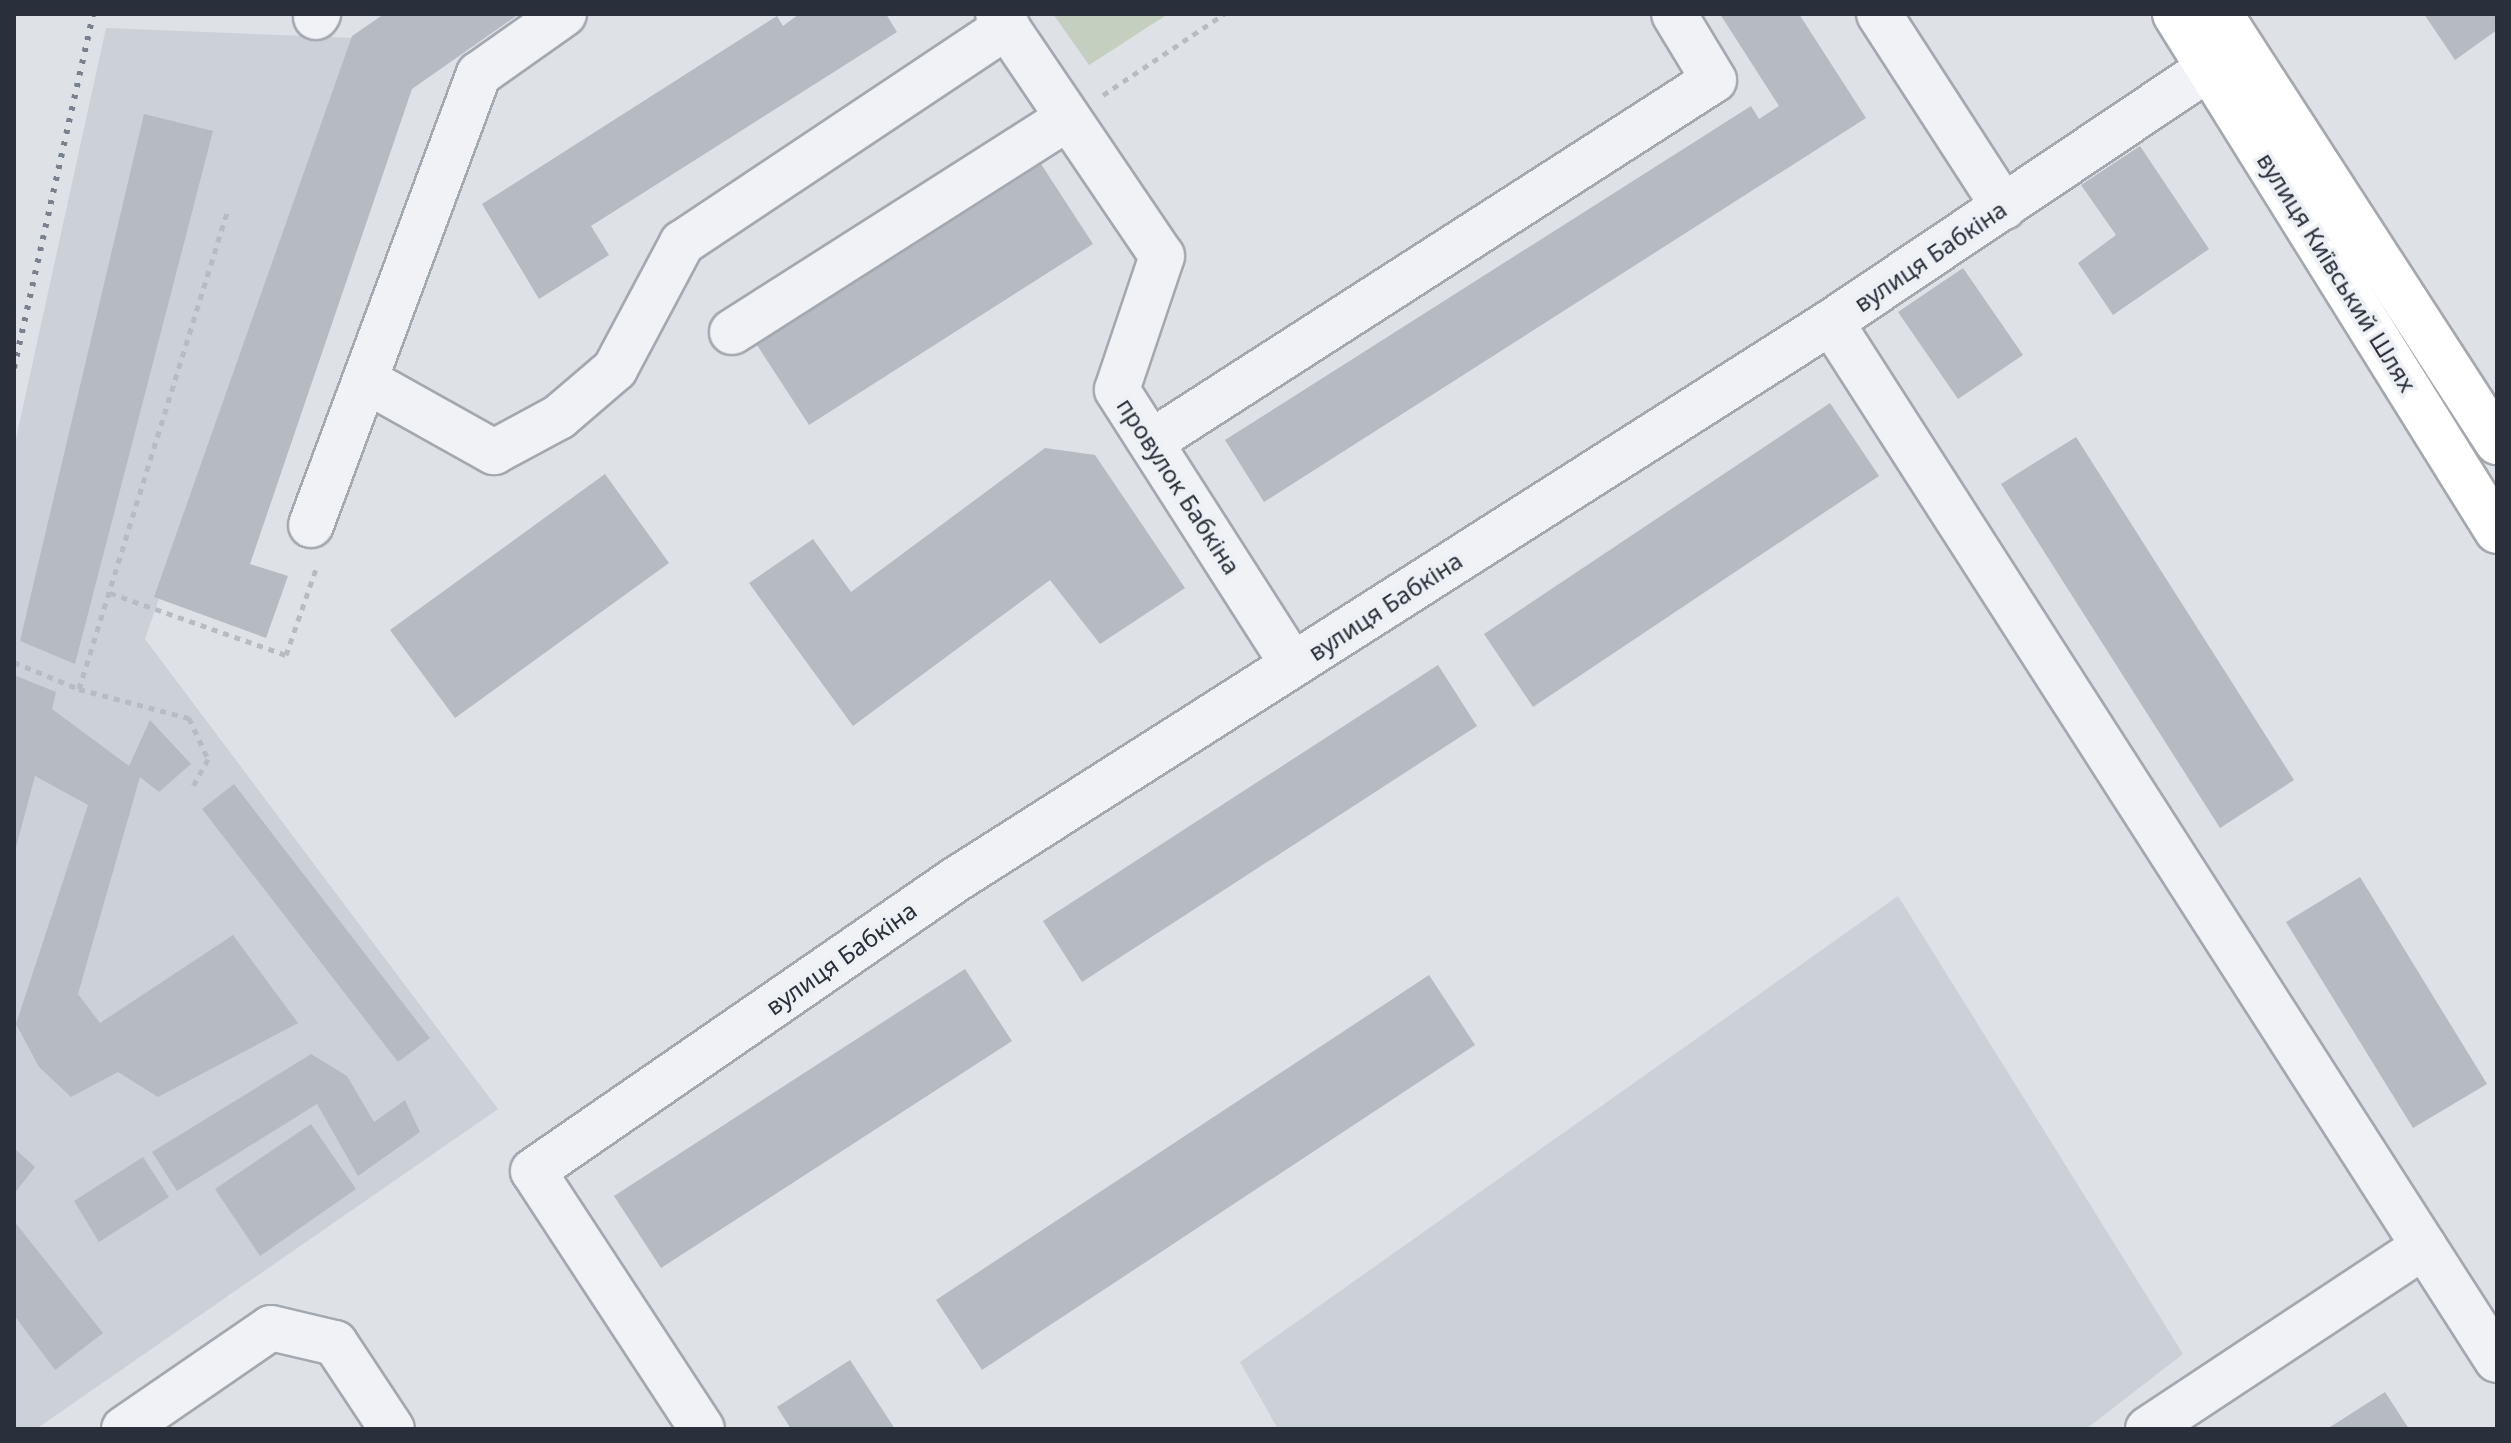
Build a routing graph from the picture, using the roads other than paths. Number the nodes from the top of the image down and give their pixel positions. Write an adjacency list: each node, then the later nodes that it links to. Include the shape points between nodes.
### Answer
1 (564, 14): 11 (street, via 479,74)
2 (1674, 14): 12 (street, via 1714,80)
3 (1879, 14): 8 (street)
4 (2175, 14): 6 (highway, вулиця Київський Шлях)
5 (1002, 20): 7 (street, провулок Бабкіна); 11 (street, via 682,243 615,369 559,417 494,452)
6 (2224, 43): 8 (street, вулиця Бабкіна); 13 (highway, вулиця Київський Шлях); 14 (highway, вулиця Київський Шлях)
7 (1068, 118): 10 (street); 12 (street, провулок Бабкіна, via 1162,256 1117,390)
8 (2004, 207): 9 (street, вулиця Бабкіна)
9 (1831, 322): 16 (street, вулиця Бабкіна); 17 (street)
10 (732, 332)
11 (365, 380): 15 (street)
12 (1151, 442): 16 (street, провулок Бабкіна)
13 (2497, 442)
14 (2497, 531)
15 (314, 546)
16 (1293, 665): 21 (street, вулиця Бабкіна, via 955,880 533,1171)
17 (2424, 1246): 18 (street); 22 (street)
18 (2497, 1360)
19 (124, 1429): 20 (street, via 271,1328 335,1343)
20 (392, 1429)
21 (702, 1429)
22 (2148, 1429)

